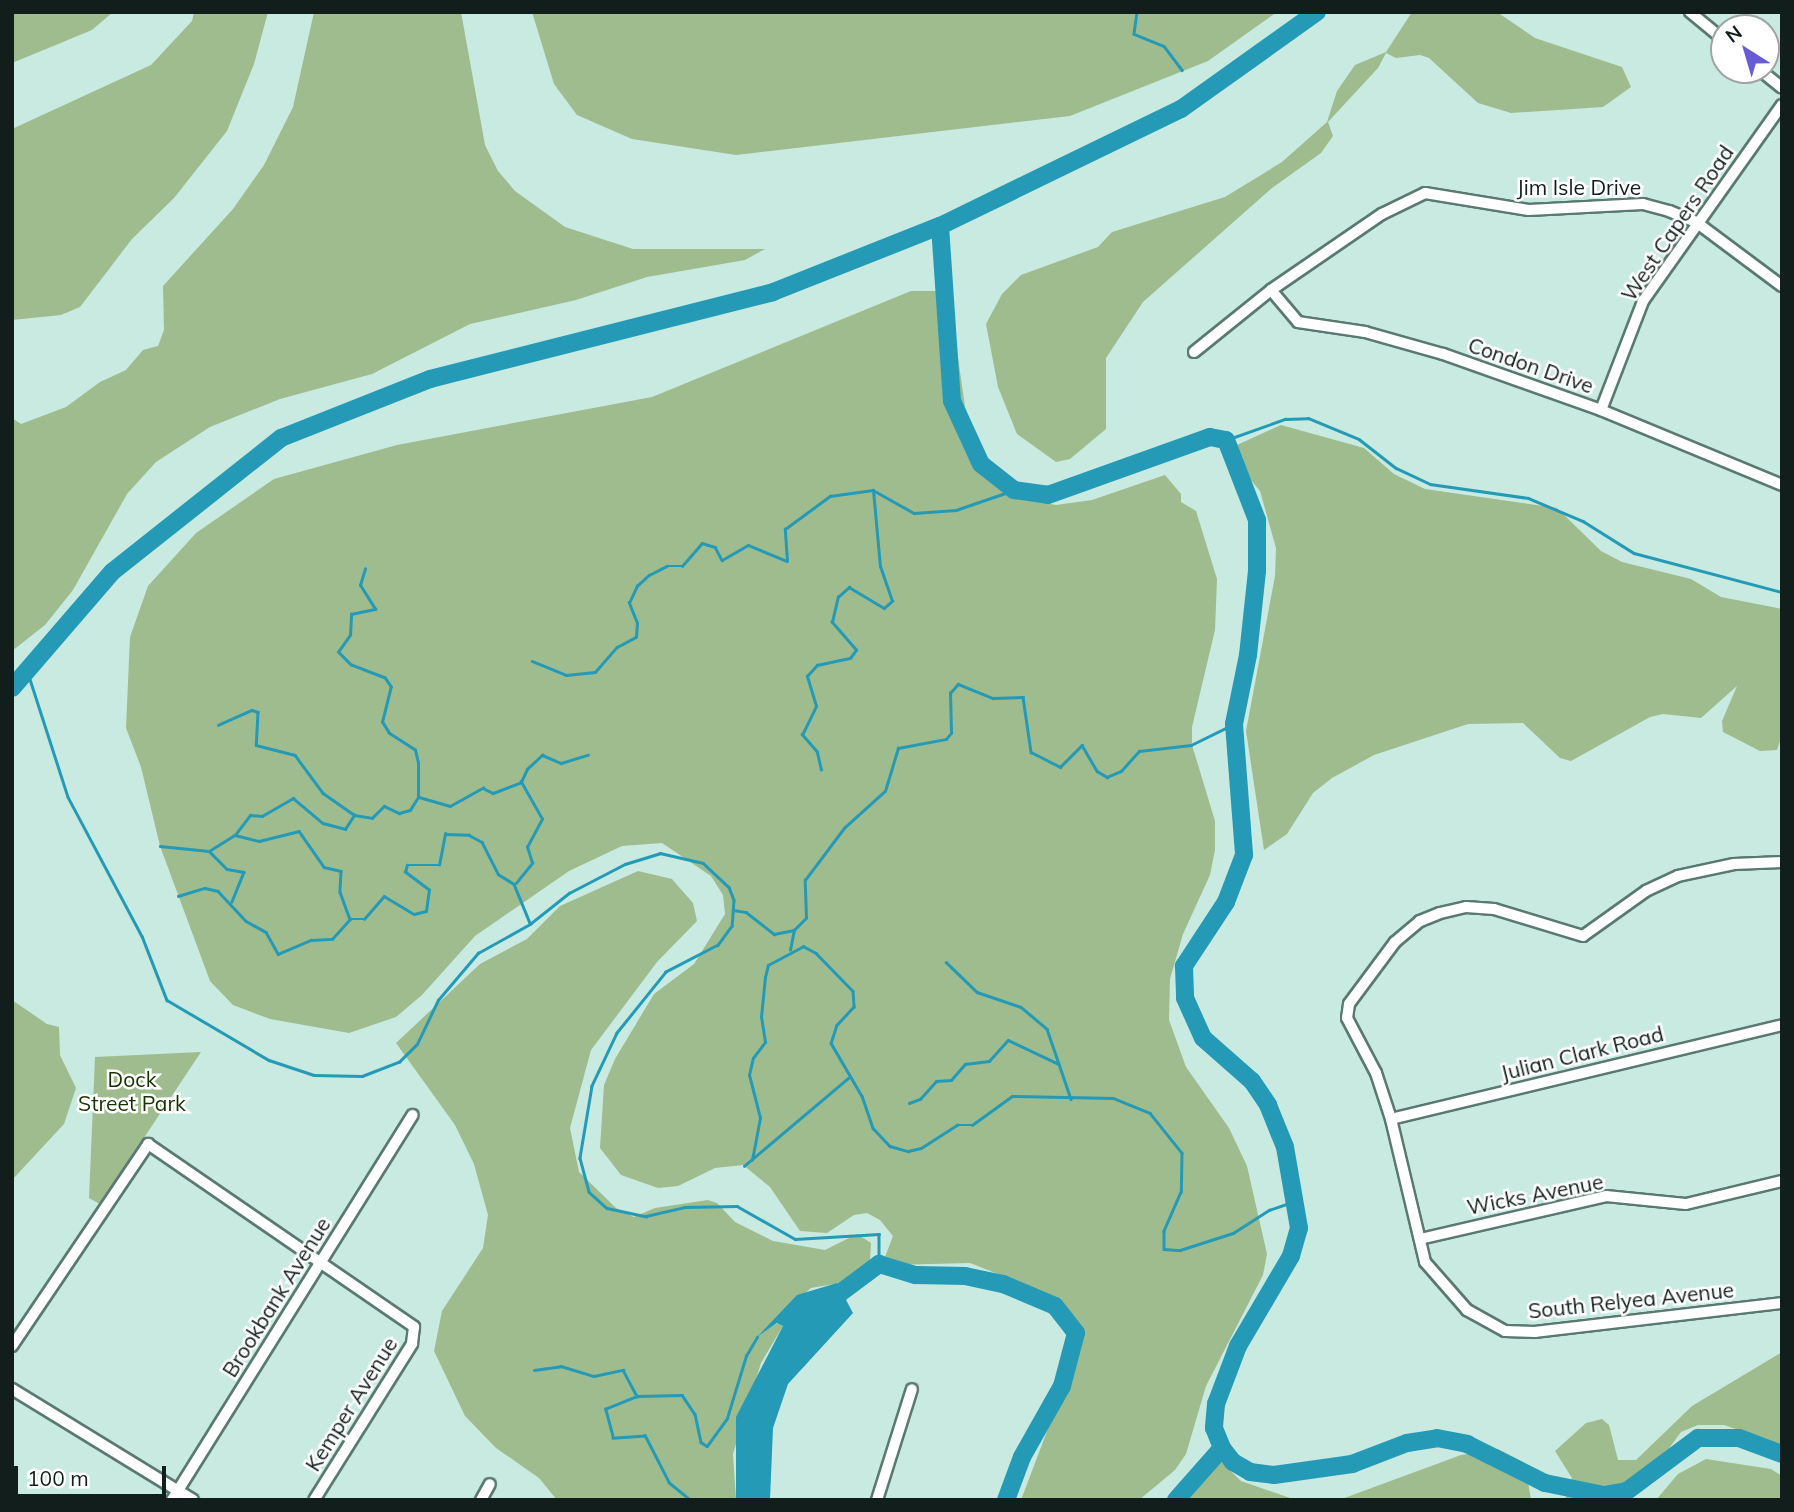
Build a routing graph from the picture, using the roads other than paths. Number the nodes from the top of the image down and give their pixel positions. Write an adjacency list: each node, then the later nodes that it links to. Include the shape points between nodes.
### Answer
1 (1690, 12): 2 (street)
2 (1710, 28)
3 (1782, 104): 4 (street, West Capers Road)
4 (1696, 222): 5 (street, Jim Isle Drive); 6 (street, Jim Isle Drive, via 1643,204 1529,210 1424,193 1382,214); 8 (street, West Capers Road, via 1643,301)
5 (1782, 286)
6 (1271, 290): 7 (street, Jim Isle Drive); 8 (street, Condon Drive, via 1298,321 1365,332 1443,354)
7 (1194, 352)
8 (1601, 410): 9 (street, Condon Drive)
9 (1782, 485)
10 (1782, 862): 13 (street, via 1734,864 1678,876 1646,891 1583,936 1494,909 1466,907 1420,920 1395,942 1349,1004 1348,1018 1376,1073)
11 (1782, 1025): 13 (street, Julian Clark Road)
12 (413, 1115): 16 (street, Brookbank Avenue)
13 (1391, 1119): 15 (street)
14 (1782, 1181): 15 (street, Wicks Avenue, via 1686,1204 1606,1196)
15 (1420, 1239): 17 (street, South Relyea Avenue, via 1425,1262 1444,1288 1505,1331 1535,1332)
16 (321, 1261): 18 (street, via 148,1144); 22 (street, Brookbank Avenue); 24 (street, Kemper Avenue, via 414,1327 412,1344)
17 (1782, 1303)
18 (12, 1346)
19 (12, 1389): 22 (street)
20 (912, 1389): 26 (street)
21 (490, 1484): 25 (street)
22 (175, 1495): 23 (street)
23 (193, 1500)
24 (314, 1500)
25 (481, 1500)
26 (877, 1500)

